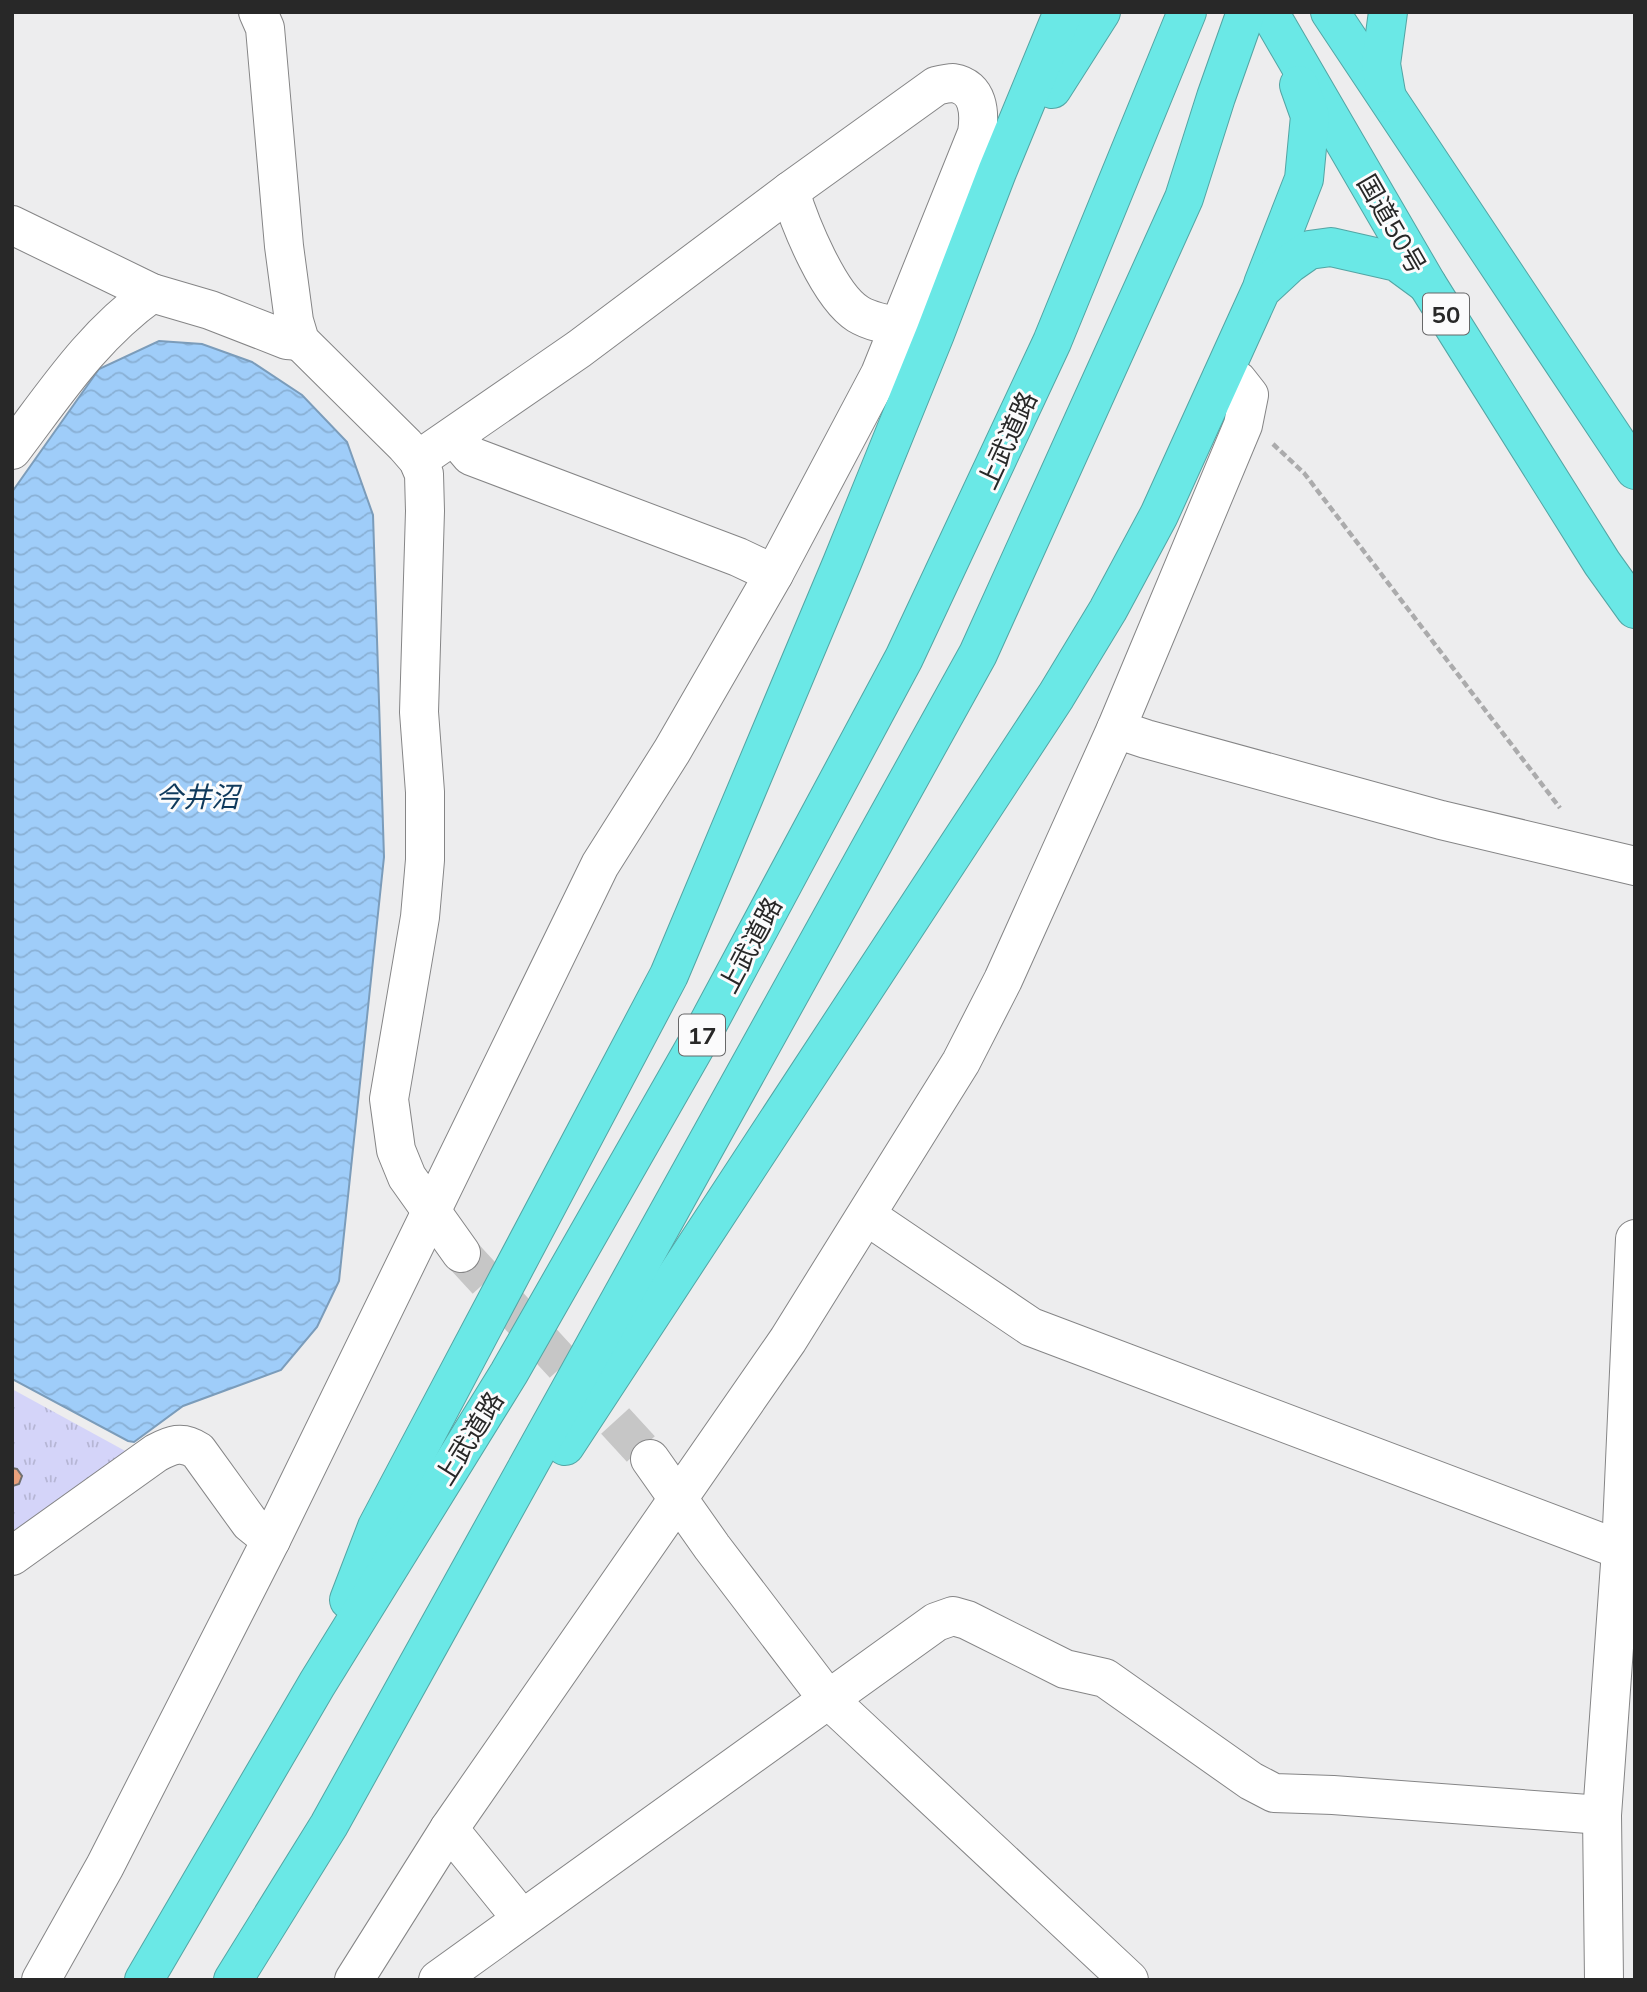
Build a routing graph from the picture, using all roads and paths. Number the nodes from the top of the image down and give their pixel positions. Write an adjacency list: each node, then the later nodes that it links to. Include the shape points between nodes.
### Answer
1 (258, 12): 18 (street, via 265,28 285,246)
2 (1063, 12): 10 (highway, 17)
3 (1101, 12): 10 (highway, via 1054,85 1017,161)
4 (1246, 12): 38 (highway, 17, via 1184,198 978,654)
5 (1330, 12): 9 (highway)
6 (1388, 12): 9 (highway, via 1381,64)
7 (1276, 24): 13 (highway, 国道50号 / 50); 14 (highway, via 1310,116 1304,179)
8 (1181, 29): 40 (highway, 上武道路 / 17, via 1052,342 904,658 703,1033 536,1325)
9 (1386, 95): 23 (highway)
10 (997, 172): 17 (highway, 17)
11 (790, 191): 16 (street, via 832,287 856,313); 16 (street, via 936,86 953,83 973,96 980,114 977,133); 20 (street)
12 (12, 225): 15 (street)
13 (1427, 284): 14 (highway, 17, via 1397,262 1331,247 1309,250); 26 (highway, 国道50号 / 50)
14 (1261, 290): 19 (highway, 17)
15 (152, 293): 18 (street, via 287,341); 21 (street, via 83,354)
16 (898, 326): 17 (street); 25 (street, via 880,374)
17 (935, 334): 40 (highway, 17, via 669,975 377,1527)
18 (300, 341): 22 (street)
19 (1222, 377): 27 (street, via 1238,381 1249,396 1242,425); 38 (highway, 17, via 1159,515 1056,696 536,1490)
20 (454, 436): 22 (street); 25 (street, via 471,456)
21 (12, 450)
22 (418, 460): 30 (street, via 424,474 419,712 425,860 389,1100 396,1150 407,1177)
23 (1635, 470)
24 (1304, 473): 28 (path, via 1563,813)
25 (774, 574): 30 (street, via 600,865)
26 (1635, 609)
27 (1116, 729): 28 (street, via 1441,820); 31 (street, via 1003,981 967,1051)
28 (1579, 853): 29 (street)
29 (1635, 866)
30 (430, 1211): 33 (street); 36 (street)
31 (867, 1216): 35 (street); 37 (street, via 1031,1327)
32 (1635, 1239): 37 (street)
33 (461, 1253)
34 (650, 1459): 35 (street)
35 (678, 1500): 41 (street); 43 (street)
36 (271, 1540): 39 (street, via 250,1523 198,1451 181,1444 156,1453); 46 (street, via 105,1866)
37 (1628, 1550): 42 (street)
38 (480, 1553): 48 (highway, 17, via 329,1825)
39 (12, 1556)
40 (317, 1684): 47 (highway, 上武道路 / 17)
41 (827, 1698): 42 (street, via 936,1622 953,1616 1065,1669 1105,1678 1274,1793); 44 (street); 50 (street)
42 (1602, 1815): 51 (street)
43 (449, 1829): 44 (street); 45 (street)
44 (522, 1919): 49 (street)
45 (369, 1975)
46 (41, 1980)
47 (144, 1980)
48 (233, 1980)
49 (438, 1980)
50 (1129, 1980)
51 (1604, 1980)

